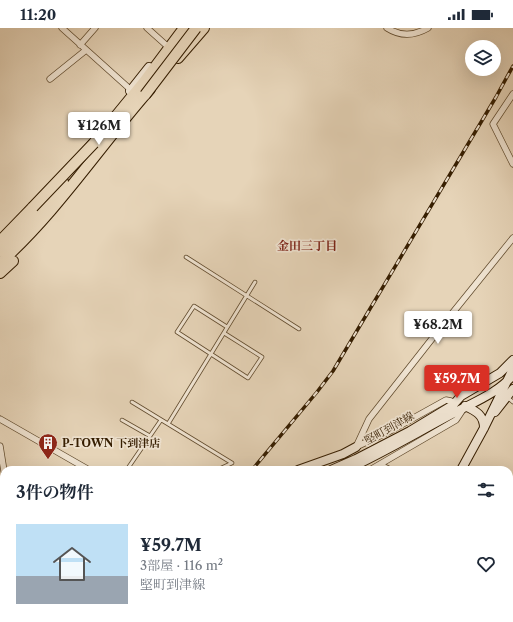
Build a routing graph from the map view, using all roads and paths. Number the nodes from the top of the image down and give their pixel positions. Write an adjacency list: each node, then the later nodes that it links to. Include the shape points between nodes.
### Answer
1 (62, 28): 12 (street)
2 (95, 28): 12 (street)
3 (147, 28): 13 (street)
4 (179, 28): 13 (street)
5 (184, 28): 16 (highway)
6 (190, 28): 16 (highway)
7 (196, 28): 19 (highway, bridge)
8 (199, 28): 28 (street, via 45,214)
9 (204, 28): 19 (highway, bridge)
10 (387, 28): 11 (street, via 400,34 412,35)
11 (428, 28)
12 (80, 45): 14 (street)
13 (166, 45): 17 (street)
14 (86, 50): 15 (street); 17 (street)
15 (50, 80)
16 (142, 83): 20 (highway)
17 (131, 90): 25 (street, via 28,217)
18 (513, 94): 21 (street, via 494,124)
19 (146, 95): 22 (highway)
20 (94, 143): 24 (highway, bridge); 26 (highway, bridge, via 37,214)
21 (513, 164)
22 (60, 201): 28 (highway, via 26,239); 29 (highway, via 26,247)
23 (513, 238): 51 (street, via 369,419)
24 (0, 241)
25 (0, 247)
26 (0, 252)
27 (186, 257): 31 (lane)
28 (0, 262)
29 (0, 272)
30 (255, 282): 31 (lane)
31 (247, 296): 32 (lane); 33 (lane)
32 (228, 327): 34 (lane); 35 (lane, via 194,306 176,332)
33 (298, 330)
34 (224, 333): 35 (lane); 35 (lane, via 262,357 248,378)
35 (211, 354): 46 (lane)
36 (513, 360): 41 (street, 堅町到津線, via 500,373 461,396)
37 (513, 375): 38 (street); 39 (street, 堅町到津線)
38 (496, 382): 39 (street, via 501,382); 41 (street)
39 (509, 392): 42 (street, 堅町到津線); 47 (street); 47 (street)
40 (132, 402): 45 (lane)
41 (453, 404): 48 (street, 堅町到津線); 51 (street, via 446,400)
42 (465, 406): 47 (street, via 479,414); 48 (street, 堅町到津線); 52 (street, via 456,420)
43 (0, 420): 54 (street)
44 (122, 420): 49 (lane)
45 (161, 420): 46 (lane); 49 (lane)
46 (168, 424): 56 (lane, via 232,463)
47 (484, 428): 60 (street)
48 (411, 433): 58 (street, 堅町到津線); 59 (street, 堅町到津線)
49 (150, 436): 55 (lane)
50 (0, 446): 53 (street)
51 (356, 447): 57 (street)
52 (380, 465)
53 (3, 466)
54 (82, 466)
55 (129, 466)
56 (226, 466)
57 (309, 466)
58 (341, 466)
59 (353, 466)
60 (463, 466)

